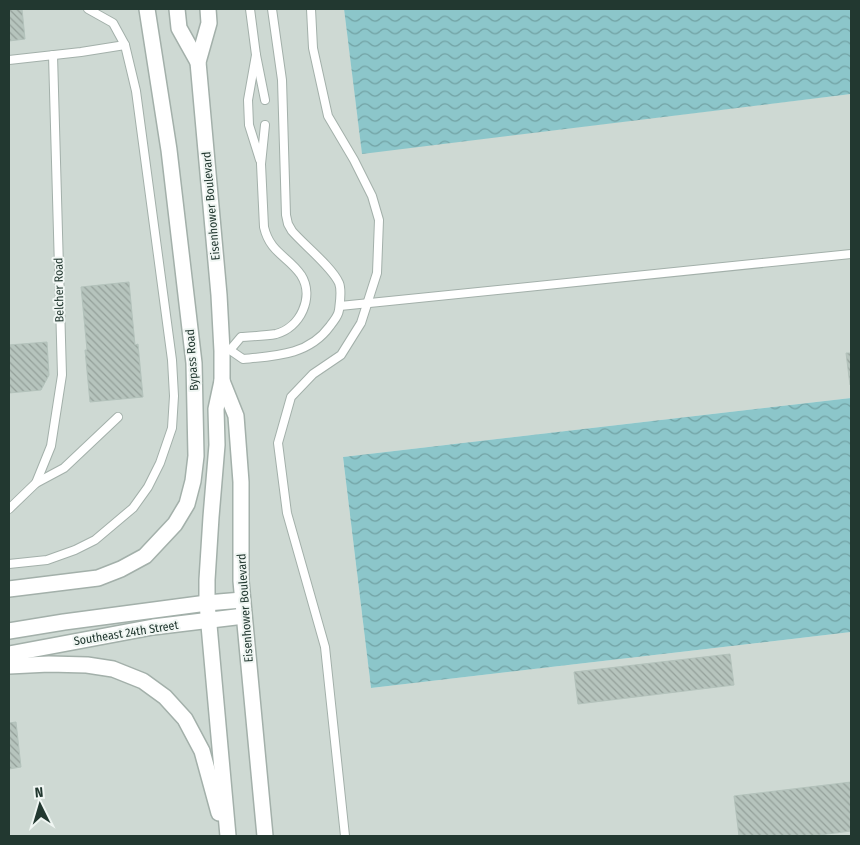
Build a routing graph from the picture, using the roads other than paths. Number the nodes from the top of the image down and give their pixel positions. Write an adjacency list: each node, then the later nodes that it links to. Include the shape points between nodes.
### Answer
1 (88, 9): 8 (lane, via 113,23)
2 (147, 9): 25 (street, Bypass Road, via 169,150 194,363 196,456 193,481 187,504 175,524 145,556 98,578)
3 (177, 9): 12 (street, Eisenhower Boulevard, via 179,28)
4 (208, 9): 12 (street, Eisenhower Boulevard, via 209,23)
5 (250, 9): 10 (lane)
6 (272, 9): 18 (lane, via 282,80 288,224 301,242 334,274 339,284)
7 (311, 9): 17 (lane, via 313,48 328,116 372,196 379,220 377,273)
8 (126, 45): 9 (lane); 24 (lane, via 136,91 167,317 174,396 172,428 160,463 133,508 94,540 75,550 47,560)
9 (53, 55): 11 (lane); 22 (lane, Belcher Road, via 62,375 51,446)
10 (256, 55): 13 (lane); 15 (lane, via 248,100 250,125)
11 (9, 60)
12 (198, 62): 19 (street, Eisenhower Boulevard)
13 (265, 100)
14 (265, 125): 15 (lane)
15 (261, 164): 19 (lane, via 266,235 302,277 306,304 292,326 276,334 241,337)
16 (851, 254): 17 (lane)
17 (367, 304): 18 (lane); 35 (lane, via 361,322 341,355 313,374 290,397 278,443 287,513 325,647)
18 (340, 306): 19 (lane, via 338,317 325,334 295,352 243,359)
19 (226, 350): 20 (street, Eisenhower Boulevard)
20 (222, 381): 26 (street, Eisenhower Boulevard, via 236,416 241,482); 27 (street, Eisenhower Boulevard, via 216,409 217,445)
21 (118, 417): 22 (lane, via 64,468)
22 (36, 483): 23 (lane, Belcher Road)
23 (9, 510)
24 (9, 564)
25 (9, 589)
26 (242, 600): 27 (street, Southeast 24th Street); 28 (street, Eisenhower Boulevard)
27 (207, 603): 29 (street, Eisenhower Boulevard); 30 (street, Southeast 24th Street)
28 (244, 616): 29 (street, Southeast 24th Street); 34 (street, Eisenhower Boulevard)
29 (209, 621): 31 (street, Southeast 24th Street, via 153,627); 33 (street, Eisenhower Boulevard)
30 (9, 631)
31 (9, 654)
32 (9, 666): 33 (street, via 59,664 113,669 143,681 165,696 185,719 202,751)
33 (227, 836)
34 (265, 836)
35 (345, 836)

